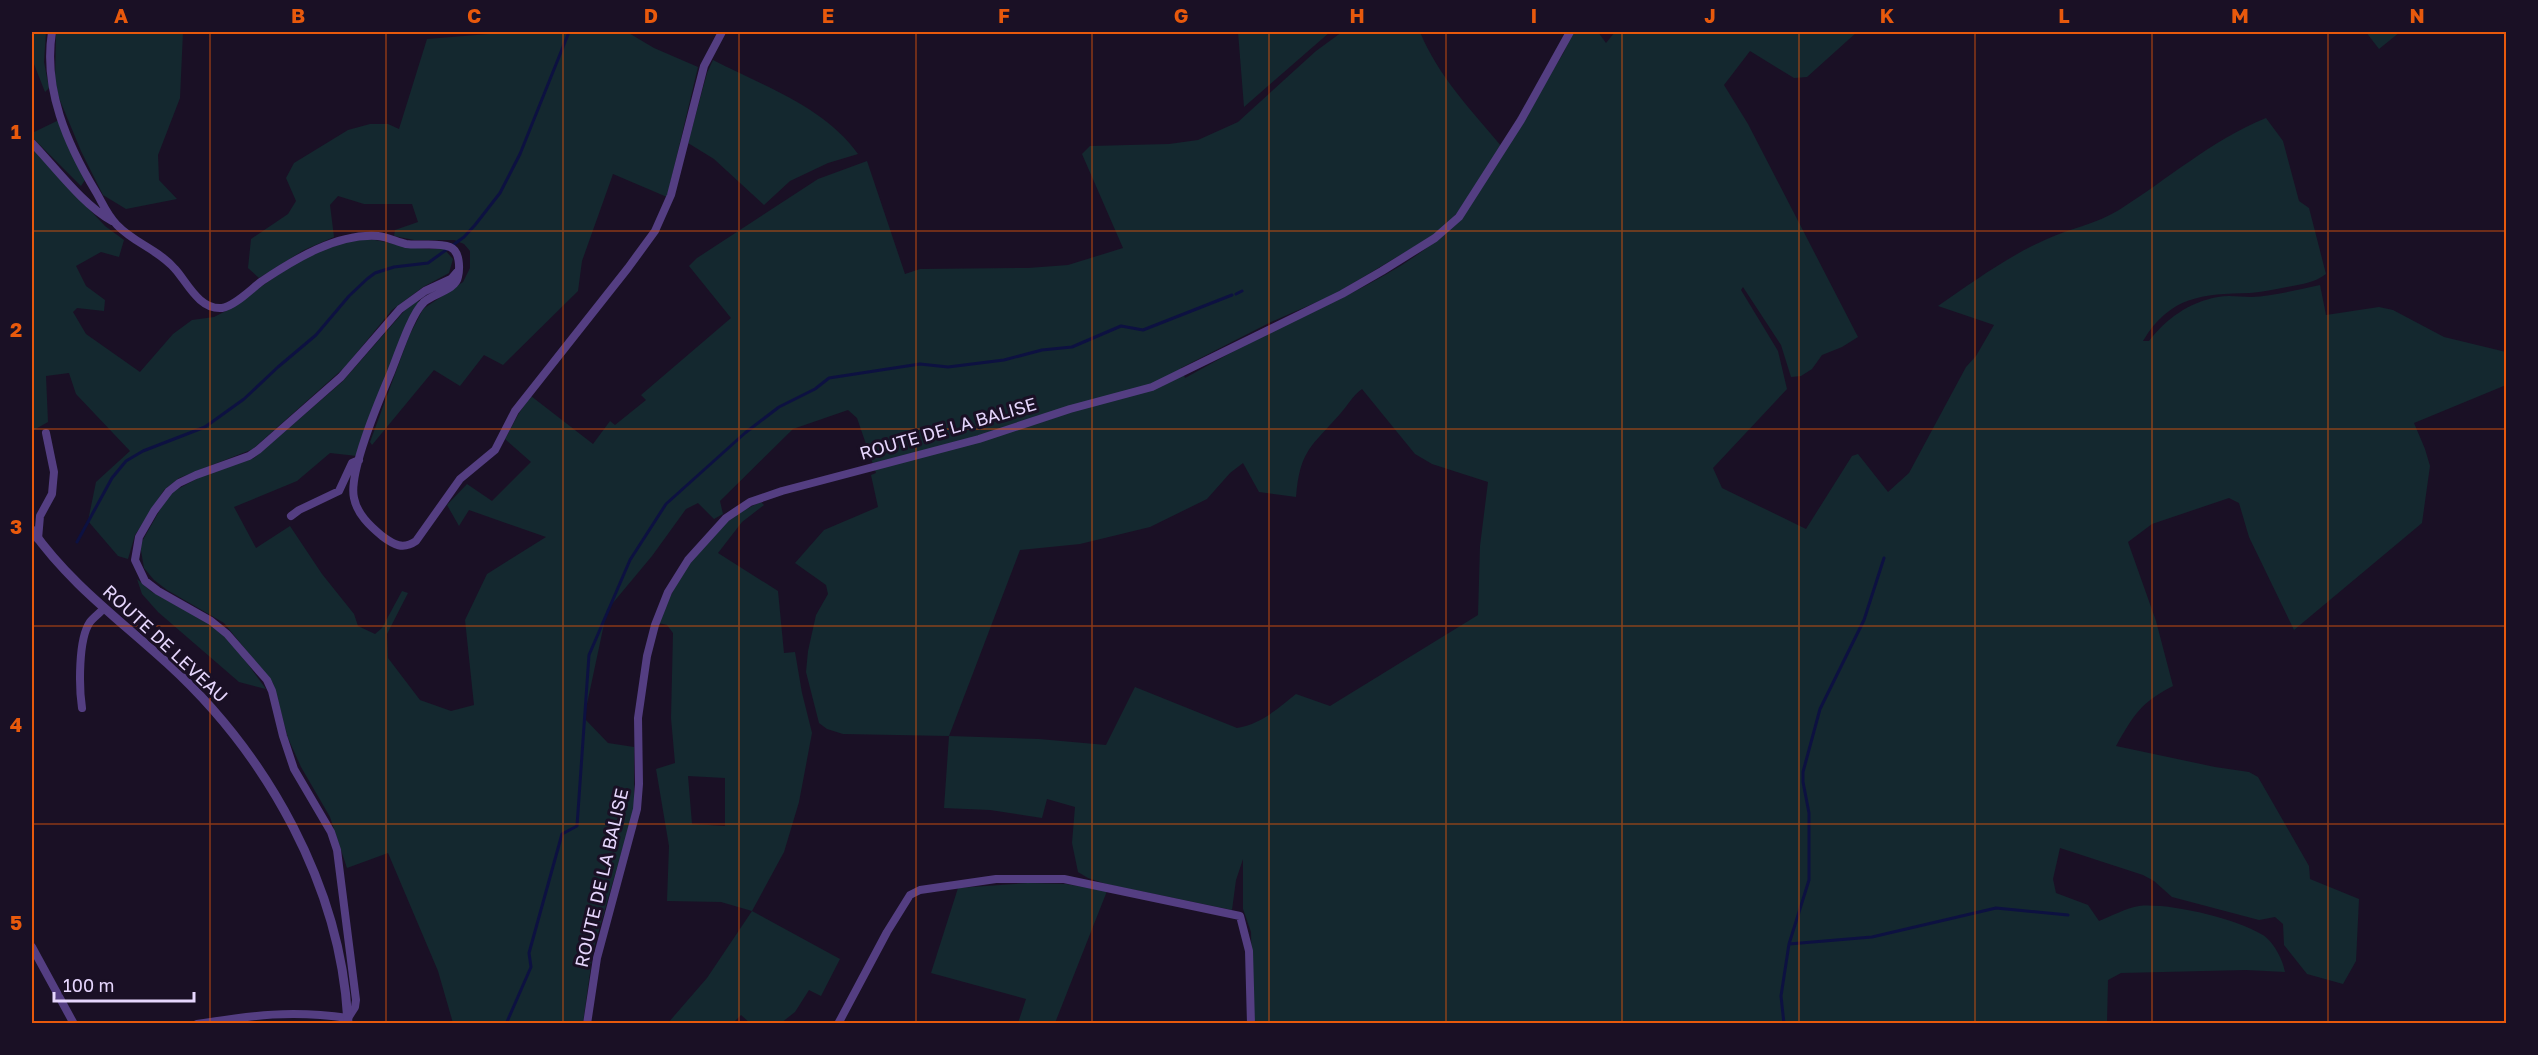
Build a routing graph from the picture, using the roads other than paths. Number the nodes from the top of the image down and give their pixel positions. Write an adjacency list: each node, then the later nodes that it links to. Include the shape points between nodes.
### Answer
1 (52, 32): 5 (street, via 51,77 62,122 86,175)
2 (722, 32): 8 (street, via 704,66 671,195 655,231 515,411 495,450 460,479 425,531 409,546 391,543 357,509 353,486)
3 (1570, 32): 18 (street, ROUTE DE LA BALISE, via 1459,218 1436,238 1382,271 1152,387 979,439 782,491 750,502 715,528 668,592 655,625 638,718 637,809 597,958)
4 (32, 143): 5 (street, via 85,202)
5 (115, 224): 6 (street, via 170,263 197,297 210,306 222,308 323,248 363,236 449,247 458,257)
6 (458, 272): 8 (street, via 455,284 423,302 417,313 379,401); 15 (street, via 400,309 342,377 258,450 179,483 154,511 135,551 135,561 145,581 211,621 267,680 272,691 294,769 338,850 356,1000)
7 (46, 433): 11 (street, via 54,472 52,494 40,516)
8 (359, 460): 9 (street, via 352,463 339,491)
9 (291, 516)
10 (32, 530): 11 (street, ROUTE DE LEVEAU)
11 (38, 539): 12 (street, ROUTE DE LEVEAU, via 61,568)
12 (104, 608): 13 (street, via 90,622 85,634 78,684); 15 (street, ROUTE DE LEVEAU, via 192,687 229,729 271,789 320,889 340,956)
13 (82, 708)
14 (32, 947): 16 (street)
15 (348, 1021): 17 (street, via 326,1014 283,1012)
16 (74, 1023)
17 (198, 1023)
18 (587, 1023)
19 (838, 1023): 20 (street, via 910,895 920,890 996,879 1064,879 1240,916 1249,951)
20 (1251, 1023)

